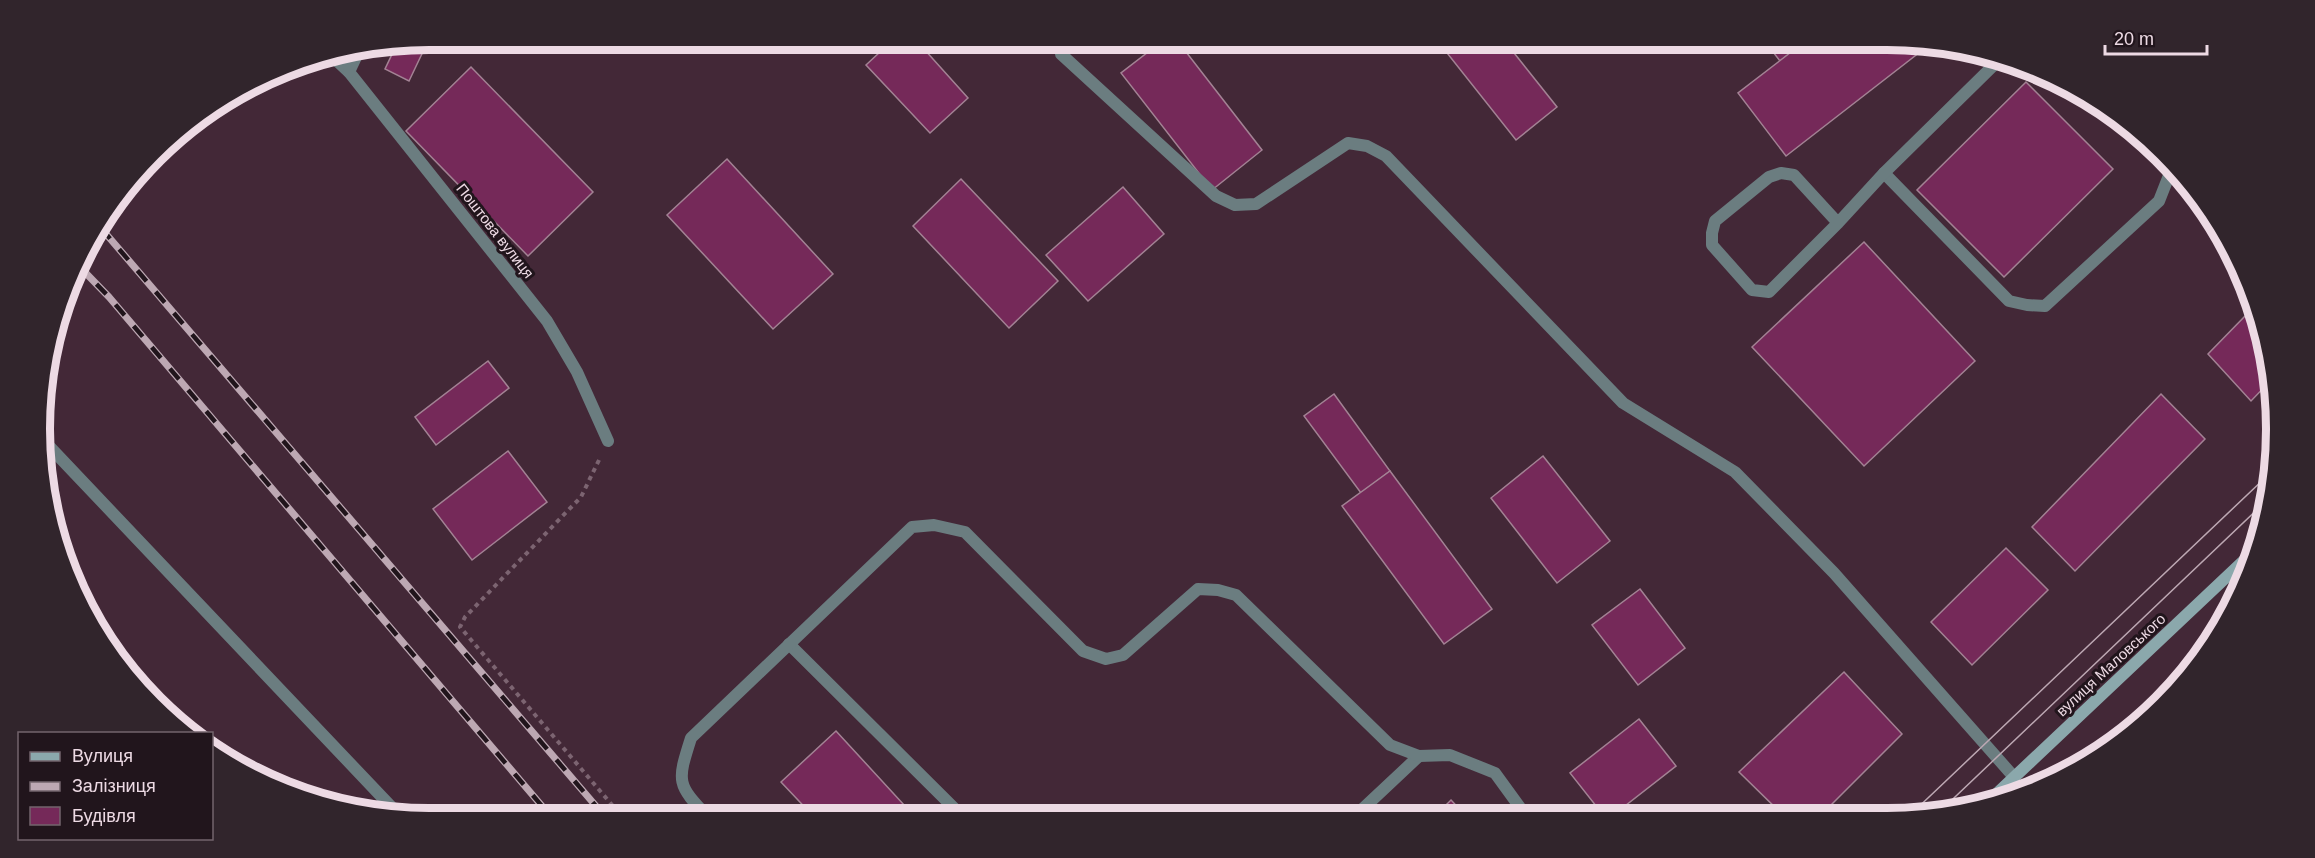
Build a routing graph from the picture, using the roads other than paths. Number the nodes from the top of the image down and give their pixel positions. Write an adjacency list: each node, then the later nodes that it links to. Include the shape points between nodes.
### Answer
1 (1061, 54): 14 (street, via 1215,196 1235,205 1256,204 1348,143 1367,146 1386,156 1623,404 1736,472 1834,573)
2 (356, 57): 5 (street)
3 (337, 61): 5 (street, Поштова вулиця)
4 (1994, 65): 6 (street)
5 (350, 72): 9 (street, Поштова вулиця, via 547,321 577,372)
6 (1884, 173): 7 (street, via 2008,301 2045,306 2158,201); 8 (street)
7 (2169, 176)
8 (1838, 223): 8 (street, via 1794,175 1780,173 1769,177 1716,220 1712,245 1752,290 1769,292)
9 (608, 441)
10 (50, 447): 16 (street)
11 (2241, 564): 14 (street, вулиця Маловського)
12 (789, 644): 13 (street, via 912,527 934,525 965,532 1083,651 1106,659 1123,655 1198,589 1236,595 1390,745); 17 (street, via 691,738 680,772 686,795); 18 (street)
13 (1419, 756): 19 (street); 20 (street, via 1450,755 1495,773)
14 (2014, 777): 15 (street, вулиця Маловського)
15 (2000, 791)
16 (391, 806)
17 (699, 808)
18 (954, 808)
19 (1364, 808)
20 (1520, 808)

